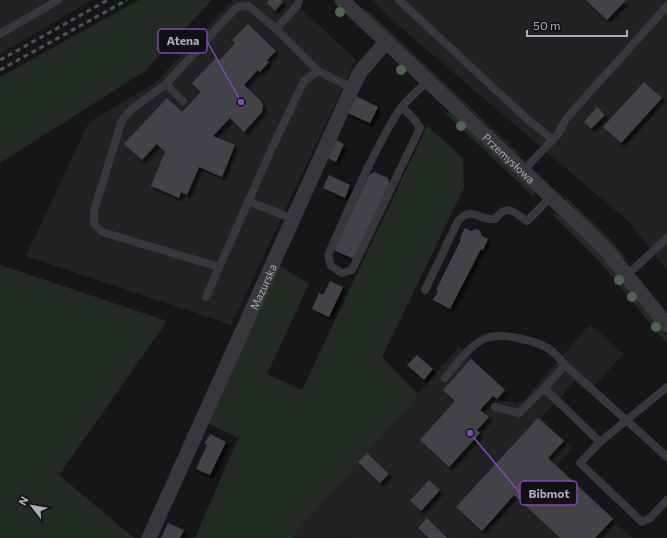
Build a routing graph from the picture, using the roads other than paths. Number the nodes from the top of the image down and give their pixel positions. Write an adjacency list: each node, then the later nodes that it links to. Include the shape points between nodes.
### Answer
1 (58, 0): 7 (lane)
2 (299, 0): 6 (lane)
3 (342, 0): 8 (street, Przemysłowa)
4 (399, 0): 15 (lane)
5 (667, 6): 15 (lane, via 566,119)
6 (276, 29): 9 (lane); 11 (lane, via 249,6 238,7)
7 (0, 34)
8 (386, 42): 10 (street, Przemysłowa); 12 (street, Mazurska, via 361,72)
9 (318, 71): 12 (lane); 18 (lane, via 304,81)
10 (427, 81): 14 (lane); 16 (street, Przemysłowa)
11 (166, 84): 13 (lane); 21 (lane, via 132,109 122,120 94,211 94,224 102,232)
12 (352, 88): 19 (street, Mazurska)
13 (183, 101)
14 (402, 107): 14 (lane, via 370,164 328,255 330,266 342,273 352,270 420,128)
15 (553, 140): 16 (lane)
16 (523, 171): 17 (street, Przemysłowa)
17 (551, 197): 22 (street, Przemysłowa, via 607,251); 23 (lane, via 527,221 507,209 500,212 495,219 488,220 474,213 463,215)
18 (248, 201): 19 (lane); 21 (lane)
19 (293, 219): 35 (street, Mazurska)
20 (667, 238): 22 (lane)
21 (219, 267): 24 (lane)
22 (627, 275): 25 (street, Przemysłowa)
23 (425, 290)
24 (206, 297)
25 (667, 325)
26 (565, 365): 27 (lane, via 553,352 536,342 497,336 486,338 474,345); 29 (lane); 31 (lane)
27 (445, 378)
28 (667, 387): 31 (lane)
29 (544, 388): 30 (lane, via 519,413); 32 (lane)
30 (495, 407)
31 (626, 420): 32 (lane); 33 (lane)
32 (600, 442): 34 (lane, via 580,463 642,522 650,518)
33 (667, 457)
34 (667, 500)
35 (149, 538)

